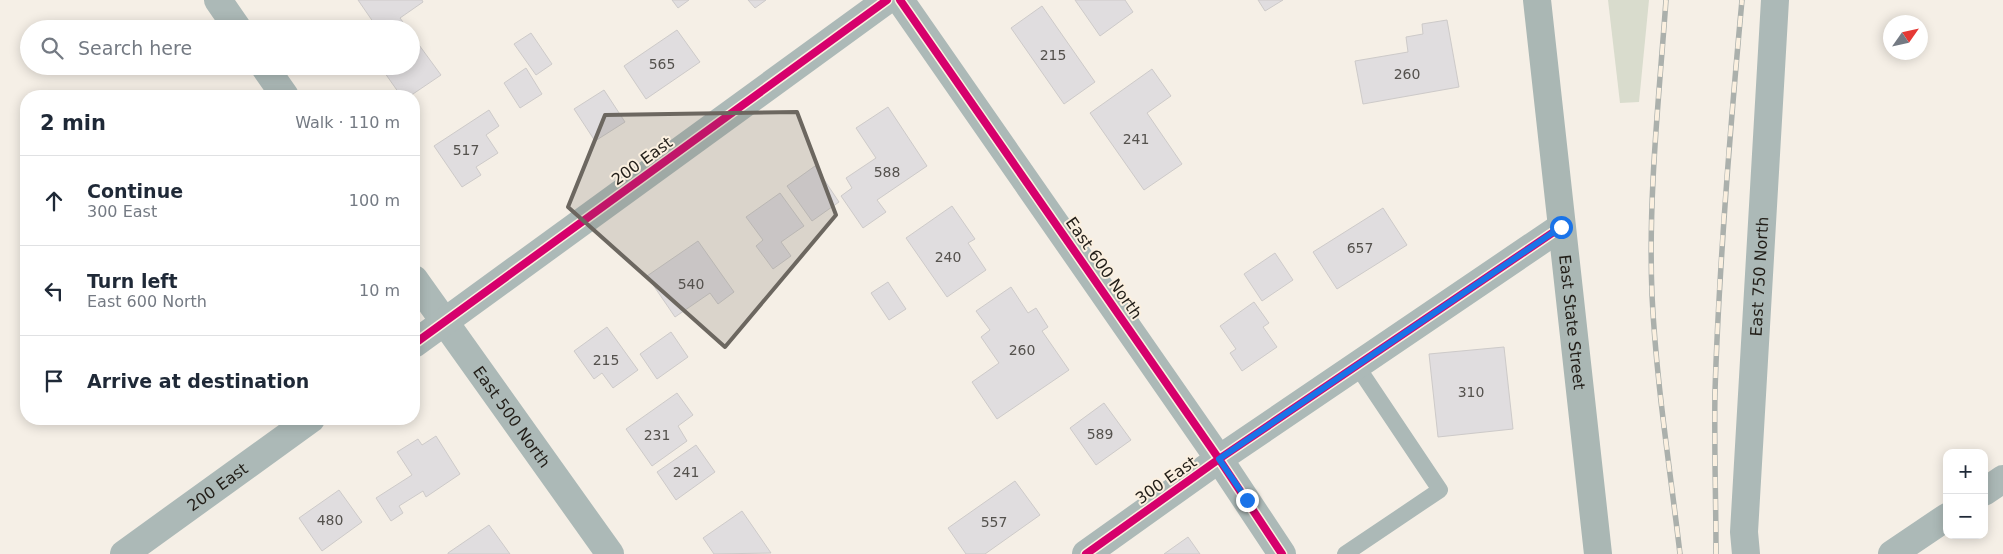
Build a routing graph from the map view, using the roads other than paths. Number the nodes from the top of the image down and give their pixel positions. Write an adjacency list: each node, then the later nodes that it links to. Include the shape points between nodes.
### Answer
1 (218, 0): 6 (street)
2 (887, 0): 11 (street, 200 East)
3 (900, 0): 15 (street, East 600 North)
4 (1537, 0): 9 (main road, East State Street)
5 (1775, 0): 25 (street, East 750 North, via 1744,532)
6 (232, 20)
7 (270, 75): 8 (street)
8 (281, 90)
9 (1561, 227): 13 (street, 300 East); 24 (main road, East State Street)
10 (420, 288): 11 (street, East 500 North)
11 (444, 322): 12 (street, 200 East); 20 (street, East 500 North)
12 (420, 340)
13 (1357, 366): 15 (street, 300 East); 23 (lane, via 1440,490)
14 (303, 425): 19 (street, 200 East)
15 (1219, 459): 21 (street, 300 East); 22 (street, East 600 North)
16 (2003, 479): 17 (street)
17 (1988, 489)
18 (1943, 520): 26 (street)
19 (124, 554)
20 (610, 554)
21 (1086, 554)
22 (1282, 554)
23 (1345, 554)
24 (1598, 554)
25 (1746, 554)
26 (1892, 554)

